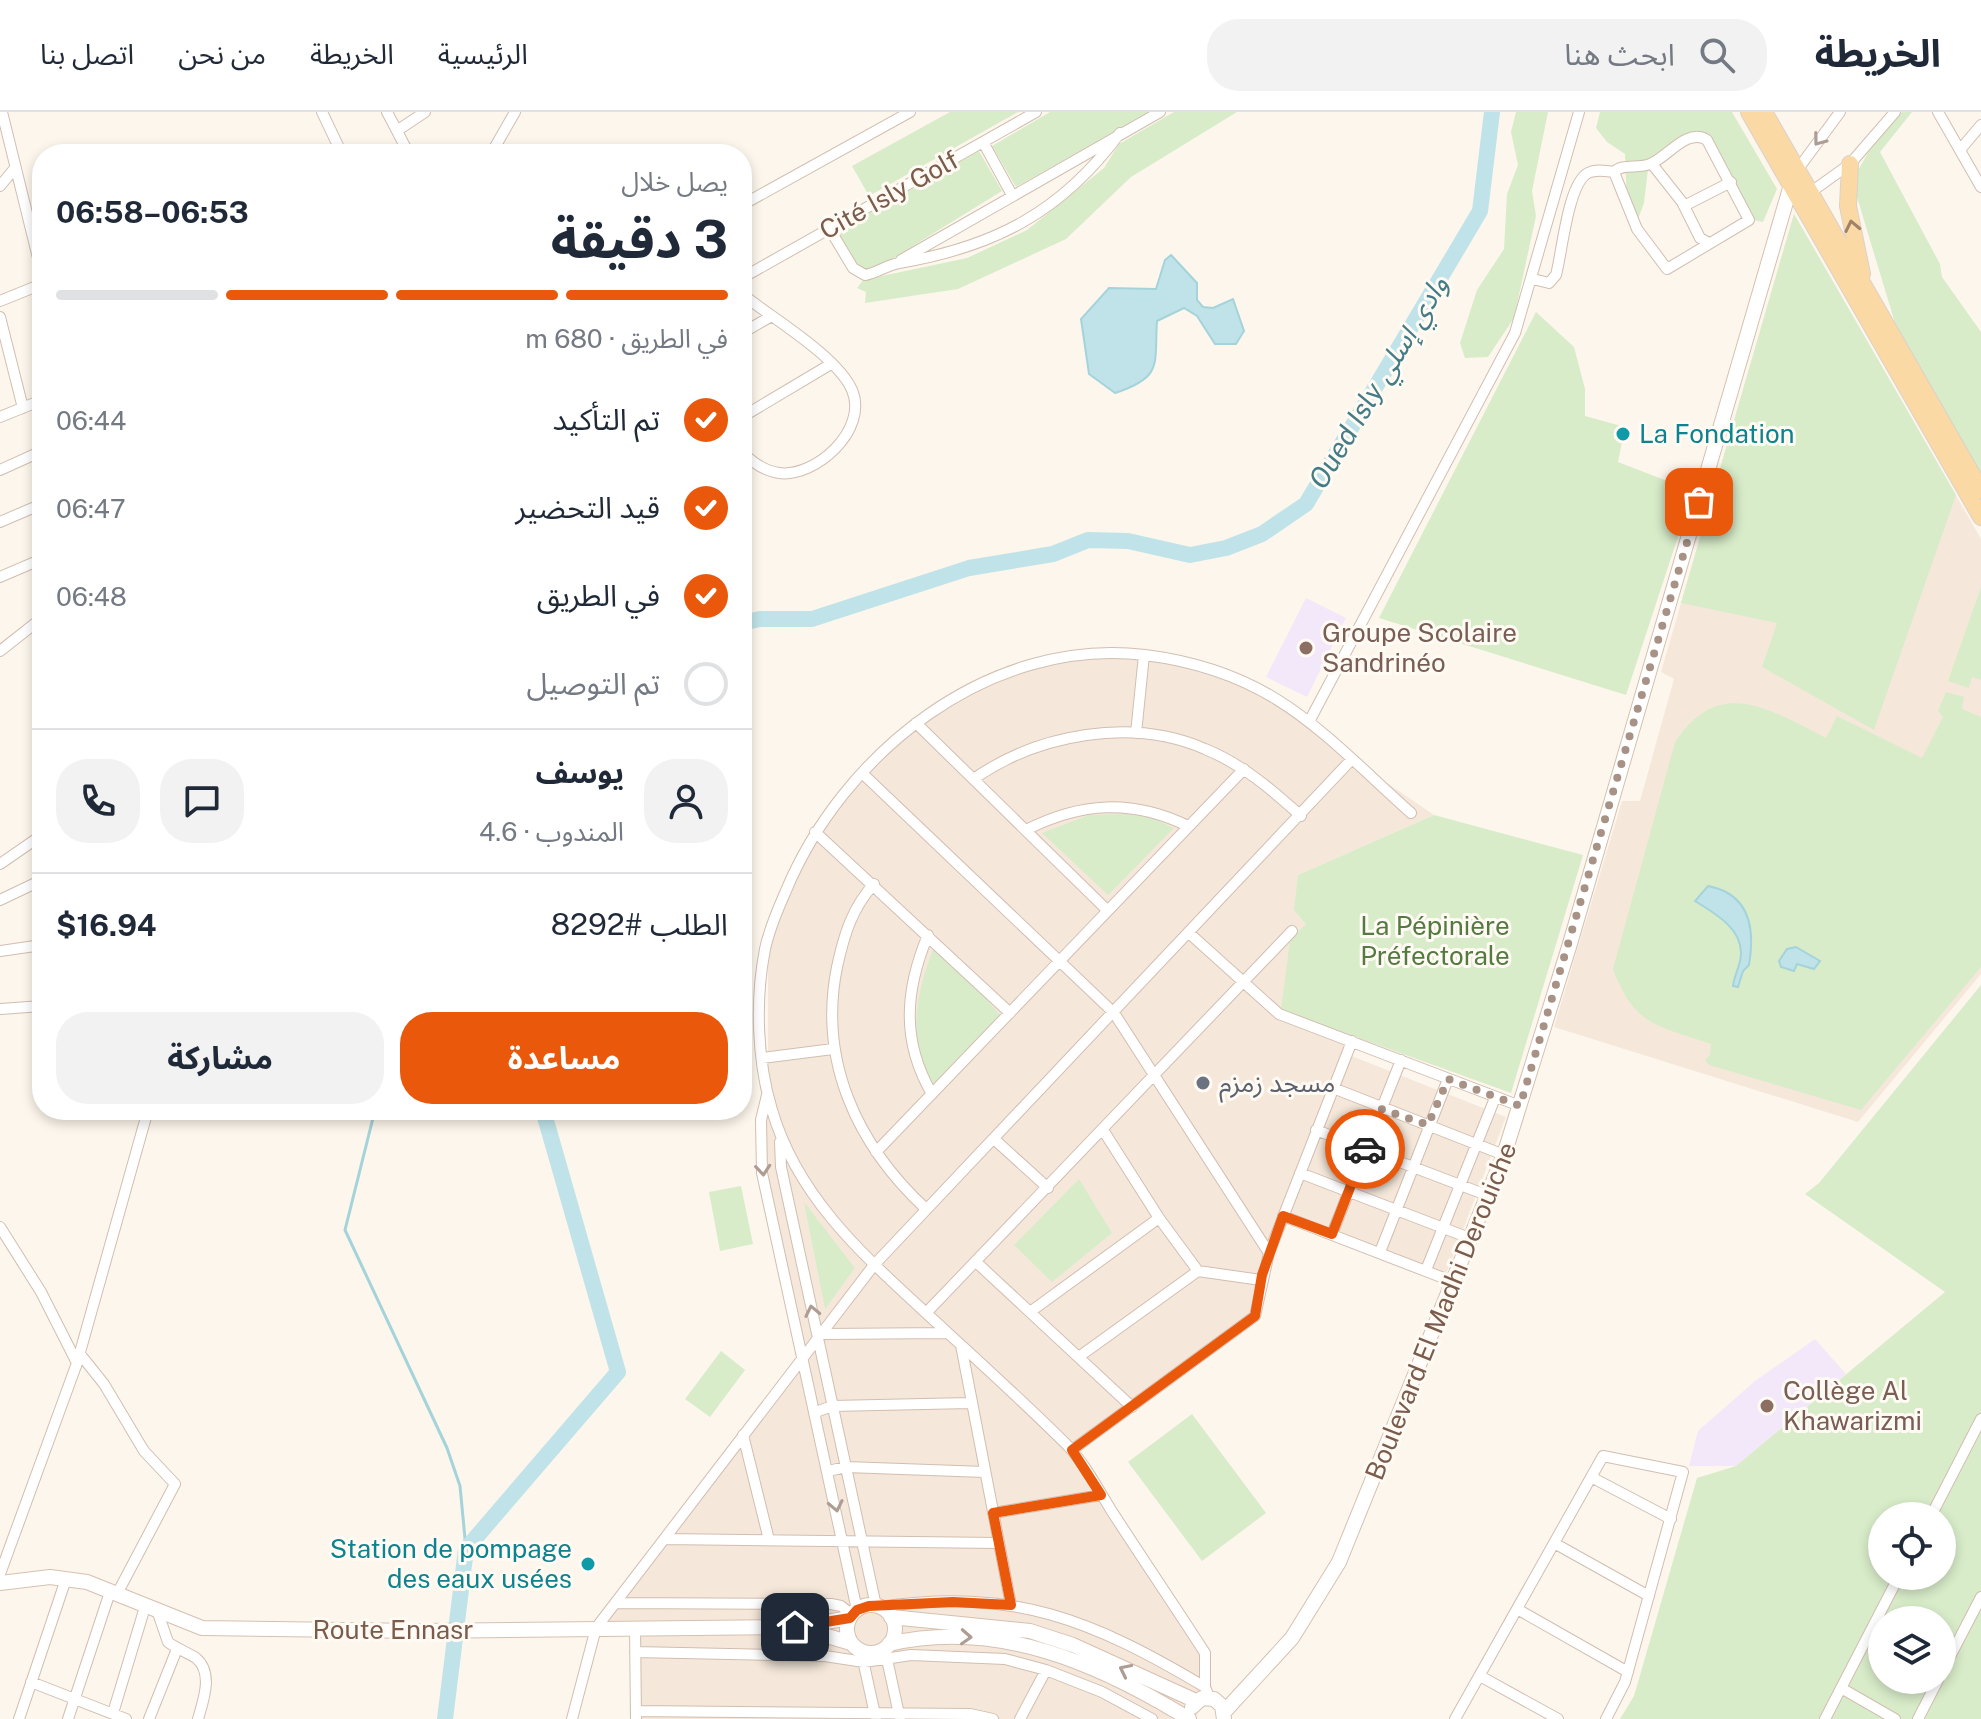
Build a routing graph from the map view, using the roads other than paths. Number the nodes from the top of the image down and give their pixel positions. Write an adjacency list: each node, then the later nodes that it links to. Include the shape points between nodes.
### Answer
1 (2, 112): 25 (street)
2 (322, 112): 19 (street)
3 (387, 112): 16 (street)
4 (425, 112): 16 (street)
5 (515, 112): 21 (street)
6 (910, 112): 32 (street)
7 (1036, 112): 18 (street, Cité Isly Golf)
8 (1160, 112): 17 (street)
9 (1579, 112): 39 (street)
10 (1749, 112): 29 (main road)
11 (1764, 112): 29 (main road)
12 (1840, 112): 29 (street, one-way to 29)
13 (1895, 112): 24 (street)
14 (1938, 112): 22 (street)
15 (1981, 125): 22 (street)
16 (398, 130): 20 (street)
17 (1120, 133): 31 (street); 37 (street, via 1078,182 1023,222 947,256)
18 (983, 142): 31 (street); 34 (street, Cité Isly Golf)
19 (337, 144)
20 (404, 144)
21 (497, 144)
22 (1960, 150): 30 (street)
23 (1652, 164): 26 (street); 27 (street, via 1674,146 1703,137); 33 (street)
24 (1850, 164): 29 (street); 40 (main road, one-way to 24, via 1848,206)
25 (15, 168): 28 (street); 35 (street)
26 (1614, 172): 36 (street, via 1637,229 1664,267); 39 (street, via 1593,171 1581,178 1556,275 1549,283)
27 (1731, 182): 33 (street); 36 (street, via 1749,220)
28 (0, 186)
29 (1800, 186): 40 (main road); 56 (main road); 104 (main road, Boulevard El Madhi Derouiche, via 1784,208)
30 (1981, 187)
31 (1012, 195): 37 (street)
32 (752, 199)
33 (1684, 206): 36 (street, via 1700,238)
34 (829, 228): 37 (street, via 858,272 870,275); 38 (street, Cité Isly Golf)
35 (32, 235)
36 (1709, 243)
37 (895, 264)
38 (752, 272)
39 (1533, 279): 65 (street, via 1515,333)
40 (1865, 287): 56 (main road)
41 (32, 288): 42 (street)
42 (0, 301)
43 (752, 302): 45 (street)
44 (0, 317): 47 (street)
45 (770, 317): 46 (street); 48 (street)
46 (752, 327)
47 (4, 360): 50 (street)
48 (831, 364): 51 (street); 54 (street, via 844,376 856,401 856,417 839,446 792,472 766,469)
49 (32, 404): 50 (street)
50 (23, 408): 52 (street)
51 (752, 411)
52 (0, 417)
53 (32, 456): 55 (street)
54 (752, 459)
55 (0, 470)
56 (1978, 496): 58 (main road)
57 (32, 508): 59 (street)
58 (1981, 517)
59 (0, 522)
60 (32, 563): 61 (street)
61 (0, 577)
62 (32, 626): 63 (street)
63 (0, 651)
64 (1144, 655): 65 (street, via 1251,684); 66 (street, via 1072,656 1025,667 963,692); 67 (street)
65 (1310, 720): 68 (street)
66 (916, 723): 70 (street); 71 (street)
67 (1136, 733): 69 (street, via 1190,743); 71 (street, via 1045,744)
68 (1352, 759): 72 (street); 73 (street)
69 (1244, 769): 73 (street); 74 (street)
70 (862, 773): 76 (street); 88 (street)
71 (975, 778): 75 (street)
72 (1411, 813)
73 (1301, 816): 84 (street)
74 (1188, 826): 75 (street, via 1147,809 1101,805); 82 (street)
75 (1026, 830): 82 (street)
76 (815, 832): 79 (street); 96 (street, via 789,882 765,949)
77 (32, 842): 78 (street)
78 (0, 864)
79 (874, 884): 85 (street); 95 (street, via 857,903 843,943 832,995)
80 (32, 885): 81 (street)
81 (0, 900)
82 (1107, 910): 88 (street)
83 (1292, 931): 89 (street)
84 (1189, 933): 89 (street); 93 (street)
85 (928, 935): 92 (street); 102 (street, via 909,990 908,1017 915,1058)
86 (32, 946): 87 (street)
87 (0, 951)
88 (1059, 960): 92 (street); 93 (street)
89 (1242, 983): 94 (street, via 1279,1014); 98 (street)
90 (32, 1007): 91 (street)
91 (0, 1009)
92 (1010, 1013): 102 (street)
93 (1114, 1013): 98 (street); 111 (street)
94 (1352, 1041): 97 (street); 100 (street)
95 (833, 1049): 96 (street); 114 (street, via 851,1108)
96 (762, 1058): 101 (street)
97 (1401, 1060): 99 (street); 105 (street)
98 (1152, 1077): 108 (street); 131 (street)
99 (1448, 1079): 103 (street); 107 (street)
100 (1333, 1088): 105 (street); 109 (street)
101 (768, 1093): 110 (street); 145 (street, one-way to 145, via 761,1120 762,1173)
102 (932, 1094): 114 (street)
103 (1495, 1098): 104 (street); 112 (street)
104 (1520, 1106): 115 (main road, Boulevard El Madhi Derouiche)
105 (1382, 1109): 107 (street); 113 (street)
106 (145, 1120): 144 (street)
107 (1428, 1125): 112 (street); 116 (street)
108 (1103, 1130): 119 (street); 125 (street)
109 (1316, 1130): 113 (street); 117 (street)
110 (779, 1131): 133 (street, via 804,1184); 141 (street, one-way to 110, via 781,1167)
111 (994, 1139): 119 (street); 123 (street)
112 (1475, 1144): 115 (street); 118 (street)
113 (1365, 1149): 116 (street); 120 (street)
114 (876, 1152): 123 (street)
115 (1504, 1155): 121 (main road, Boulevard El Madhi Derouiche)
116 (1411, 1166): 118 (street); 122 (street)
117 (1300, 1173): 120 (street); 124 (street)
118 (1459, 1186): 121 (street); 127 (street)
119 (1048, 1188): 132 (street)
120 (1350, 1191): 122 (street); 128 (street)
121 (1489, 1196): 129 (main road, Boulevard El Madhi Derouiche)
122 (1395, 1208): 127 (street); 130 (street)
123 (926, 1209): 133 (street)
124 (1283, 1216): 128 (street); 131 (street)
125 (1159, 1218): 135 (street); 138 (street)
126 (0, 1227): 144 (street)
127 (1444, 1229): 129 (street); 134 (street)
128 (1332, 1234): 130 (street)
129 (1472, 1239): 137 (main road, Boulevard El Madhi Derouiche)
130 (1380, 1252): 134 (street)
131 (1269, 1253): 136 (street)
132 (976, 1262): 138 (street); 139 (street)
133 (874, 1265): 139 (street); 141 (street)
134 (1426, 1270): 137 (street)
135 (1198, 1271): 136 (street); 143 (street)
136 (1261, 1280): 148 (street, via 1255,1316)
137 (1454, 1282): 195 (main road, Boulevard El Madhi Derouiche, via 1339,1562 1292,1638 1239,1693)
138 (1030, 1312): 143 (street)
139 (926, 1313): 140 (street)
140 (947, 1333): 141 (street); 142 (street)
141 (821, 1337): 145 (street); 147 (street)
142 (961, 1345): 146 (street); 152 (street)
143 (1080, 1356): 148 (street)
144 (78, 1359): 167 (street); 171 (street, via 104,1384 144,1451 175,1484)
145 (801, 1360): 149 (street); 151 (street)
146 (970, 1403): 147 (street); 155 (street)
147 (832, 1406): 149 (street); 153 (street)
148 (1132, 1407): 152 (street)
149 (816, 1412): 154 (street)
150 (1981, 1419): 158 (street)
151 (743, 1435): 161 (street); 162 (street)
152 (1072, 1450): 157 (street)
153 (846, 1467): 154 (street); 155 (street); 163 (street)
154 (828, 1471): 164 (street, one-way to 164)
155 (985, 1472): 159 (street)
156 (1591, 1477): 160 (street); 160 (street, via 1603,1456 1683,1472); 166 (street)
157 (1101, 1495): 159 (street); 195 (street, via 1205,1653)
158 (1938, 1502)
159 (993, 1513): 165 (street)
160 (1671, 1519): 172 (street)
161 (664, 1539): 162 (street); 174 (street)
162 (769, 1540): 164 (street)
163 (861, 1540): 164 (street); 165 (street); 178 (street)
164 (843, 1541): 179 (street)
165 (999, 1543): 175 (street)
166 (1554, 1543): 172 (street); 176 (street)
167 (0, 1574)
168 (66, 1579): 169 (main road, Route Ennasr); 171 (main road, Route Ennasr); 191 (street)
169 (0, 1583)
170 (1892, 1590): 192 (street)
171 (113, 1593): 177 (main road, Route Ennasr); 194 (street)
172 (1649, 1596): 189 (street)
173 (1981, 1597): 183 (street)
174 (615, 1603): 179 (street, via 831,1604); 182 (street)
175 (1011, 1605): 178 (street, via 953,1602); 195 (street, via 1087,1624 1140,1648)
176 (1517, 1609): 189 (street); 190 (street)
177 (152, 1610): 182 (main road, Route Ennasr, via 202,1628); 184 (street, via 164,1637); 196 (street)
178 (882, 1610): 179 (main road); 187 (main road, via 894,1633); 195 (main road, one-way to 178, via 1030,1631)
179 (853, 1614): 181 (main road, Route Ennasr); 186 (main road, via 847,1631)
180 (635, 1627): 181 (main road, Route Ennasr); 182 (main road, Route Ennasr); 185 (street)
181 (795, 1627): 186 (main road, Route Ennasr)
182 (596, 1628): 206 (street)
183 (1956, 1645)
184 (177, 1649): 204 (street); 205 (street, via 197,1659 204,1671 206,1690)
185 (635, 1652): 186 (street); 197 (street)
186 (859, 1652): 187 (main road); 198 (street)
187 (887, 1652): 188 (street, via 1005,1659); 200 (street); 210 (main road, one-way to 210, via 927,1635 1028,1644 1067,1656)
188 (1046, 1670): 208 (street); 209 (street)
189 (1628, 1672): 213 (street)
190 (1480, 1676): 211 (street); 212 (street)
191 (31, 1682): 194 (street); 201 (street)
192 (1841, 1688): 214 (street); 215 (street)
193 (1931, 1694): 216 (street)
194 (74, 1698): 196 (street); 202 (street)
195 (1215, 1707): 210 (main road, via 1191,1708)
196 (113, 1713): 203 (street)
197 (636, 1715): 198 (street)
198 (876, 1716): 200 (street)
199 (971, 1716): 200 (street); 207 (street)
200 (899, 1717)
201 (19, 1719)
202 (68, 1719)
203 (126, 1719)
204 (149, 1719)
205 (198, 1719)
206 (572, 1719)
207 (993, 1719)
208 (1020, 1719)
209 (1152, 1719)
210 (1190, 1719)
211 (1455, 1719)
212 (1558, 1719)
213 (1606, 1719)
214 (1825, 1719)
215 (1895, 1719)
216 (1918, 1719)

